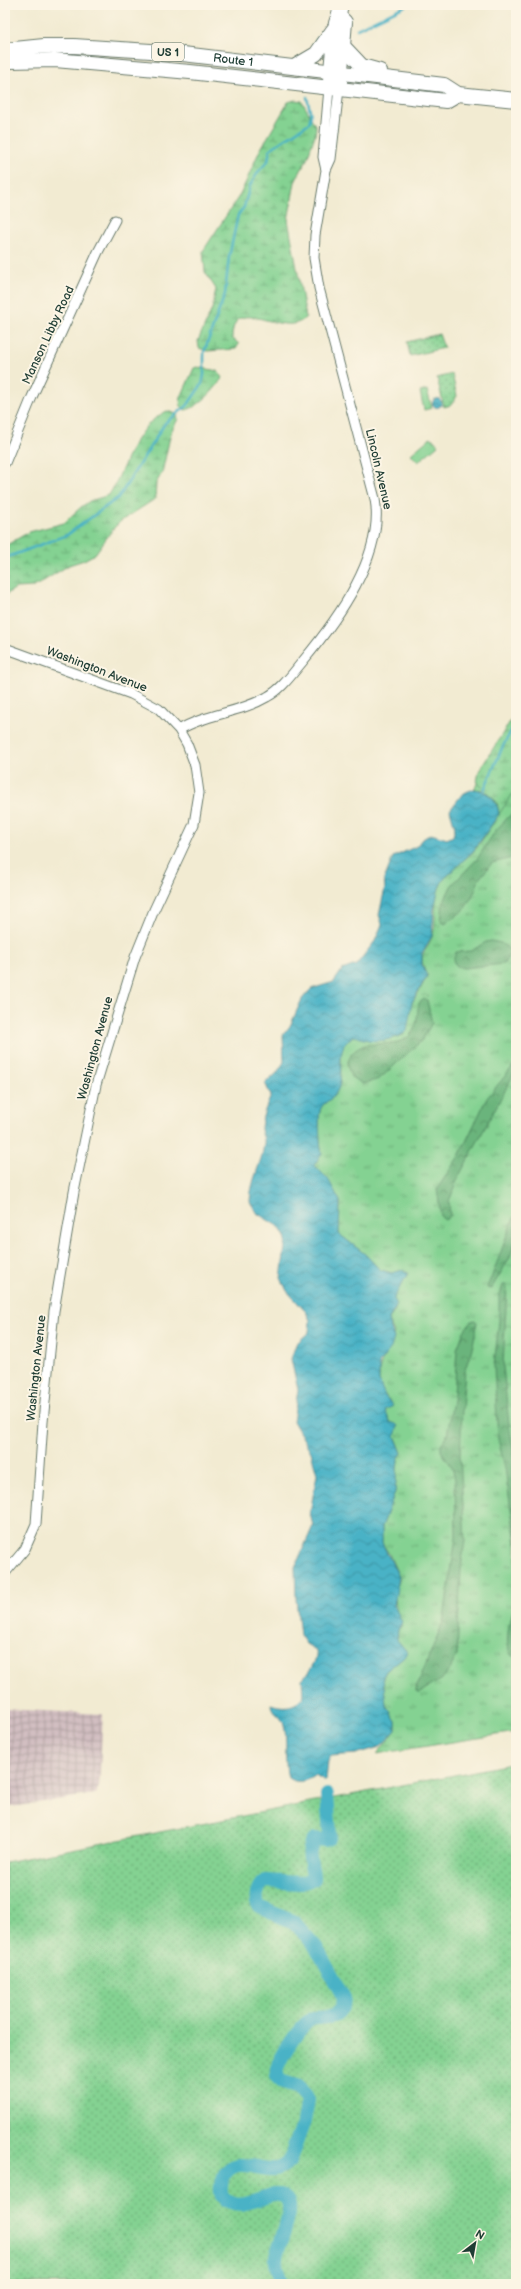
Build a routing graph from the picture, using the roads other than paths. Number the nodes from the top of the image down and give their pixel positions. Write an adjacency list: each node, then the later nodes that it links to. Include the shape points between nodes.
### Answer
1 (339, 17): 2 (main road, via 345,22); 5 (main road, via 316,54); 6 (main road)
2 (344, 47): 6 (main road); 7 (main road, via 368,69 425,77)
3 (5, 50): 5 (main road, Route 1 / US 1, via 44,46 106,48 166,52)
4 (5, 59): 8 (main road, Route 1 / US 1, via 56,60)
5 (293, 67): 6 (main road, Route 1 / US 1)
6 (336, 72): 7 (main road, Route 1 / US 1); 8 (main road)
7 (431, 84): 9 (main road, Route 1 / US 1, via 444,85)
8 (334, 88): 9 (main road, Route 1 / US 1, via 446,101); 14 (street, Lincoln Avenue, via 323,157 326,170 315,236 315,268 374,494 377,516 372,545 356,582 337,616 282,685 260,701)
9 (458, 94): 10 (main road, Route 1 / US 1)
10 (516, 100)
11 (115, 220): 12 (street, Manson Libby Road, via 32,397)
12 (5, 462)
13 (5, 648): 14 (street, Washington Avenue, via 141,698 159,709)
14 (179, 730): 15 (street, Washington Avenue, via 196,772 199,793 197,812 191,832 154,910 136,956 96,1085 57,1288 47,1373 36,1524 24,1549)
15 (5, 1573)

